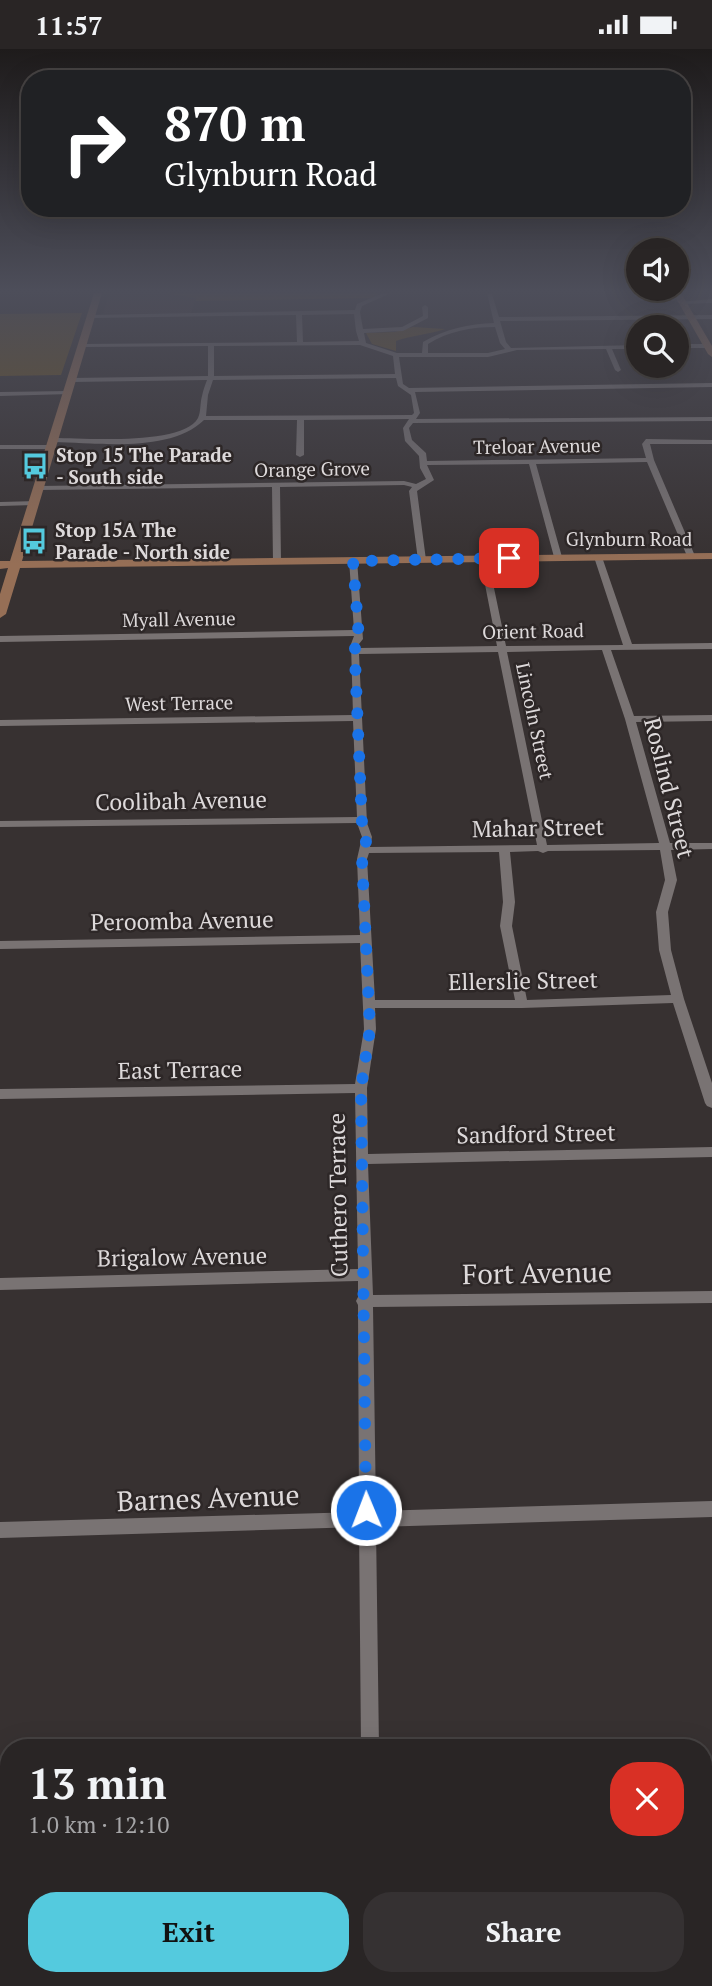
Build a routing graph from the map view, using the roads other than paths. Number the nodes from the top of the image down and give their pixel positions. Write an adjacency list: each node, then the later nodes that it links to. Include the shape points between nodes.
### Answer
1 (71, 383): 6 (main road)
2 (209, 383): 9 (street)
3 (400, 383): 5 (street)
4 (712, 385): 5 (street)
5 (410, 390): 10 (street, via 417,413)
6 (68, 393): 7 (street); 13 (main road)
7 (0, 394)
8 (301, 416): 9 (street); 10 (street); 15 (street)
9 (202, 418): 13 (street, via 189,430 165,437)
10 (412, 419): 11 (street); 18 (street, via 406,428 409,441 422,453)
11 (712, 419)
12 (712, 442): 16 (street, via 649,441)
13 (53, 443): 14 (street); 21 (main road)
14 (0, 447)
15 (300, 455)
16 (650, 460): 17 (street, Treloar Avenue); 26 (street)
17 (532, 462): 18 (street, Treloar Avenue); 24 (street)
18 (424, 463): 19 (street, via 430,479)
19 (417, 485): 20 (street, Orange Grove); 29 (street, via 413,491)
20 (276, 486): 21 (street, Orange Grove); 31 (street)
21 (39, 488): 22 (main road)
22 (34, 503): 23 (street); 33 (main road)
23 (0, 504)
24 (558, 557): 25 (main road, Glynburn Road); 27 (main road, Glynburn Road)
25 (598, 557): 26 (main road, Glynburn Road); 39 (street)
26 (691, 557): 28 (main road, Glynburn Road)
27 (484, 559): 29 (main road, Glynburn Road); 40 (street, Lincoln Street)
28 (711, 559)
29 (422, 560): 30 (main road, Glynburn Road)
30 (353, 561): 31 (main road, Glynburn Road); 35 (street, Cuthero Terrace)
31 (277, 562): 33 (main road, Glynburn Road)
32 (0, 565): 33 (main road, Glynburn Road)
33 (15, 565): 34 (main road)
34 (0, 614)
35 (358, 633): 36 (street, Myall Avenue); 41 (street, Cuthero Terrace)
36 (0, 639)
37 (712, 646): 39 (street, Orient Road)
38 (605, 647): 39 (street, Orient Road); 40 (street, Orient Road); 44 (street, Roslind Street)
39 (628, 647)
40 (502, 649): 41 (street, Orient Road); 50 (street, Lincoln Street)
41 (355, 651): 43 (street, Cuthero Terrace)
42 (712, 717): 44 (street)
43 (359, 718): 45 (street, West Terrace); 46 (street, Cuthero Terrace)
44 (630, 719): 48 (street, Roslind Street)
45 (0, 723)
46 (362, 820): 47 (street, Coolibah Avenue); 51 (street, Cuthero Terrace, via 367,834)
47 (0, 824)
48 (665, 846): 49 (street, Mahar Street); 50 (street, Mahar Street); 55 (street, Roslind Street, via 670,880 662,912 665,950)
49 (712, 846)
50 (543, 849): 52 (street, Mahar Street)
51 (365, 850): 52 (street, Mahar Street); 53 (street, Cuthero Terrace)
52 (504, 850): 57 (street, via 509,902 506,926)
53 (365, 939): 54 (street, Peroomba Avenue); 56 (street, Cuthero Terrace)
54 (0, 945)
55 (678, 999): 57 (street, Ellerslie Street); 60 (street, Roslind Street)
56 (368, 1004): 57 (street, Ellerslie Street); 58 (street, Cuthero Terrace, via 369,1042)
57 (522, 1004)
58 (361, 1088): 59 (street, East Terrace); 62 (street, Cuthero Terrace)
59 (0, 1094)
60 (712, 1103)
61 (712, 1152): 62 (street, Sandford Street)
62 (361, 1159): 63 (street, Cuthero Terrace)
63 (365, 1275): 64 (street, Brigalow Avenue); 66 (street, Cuthero Terrace)
64 (0, 1284)
65 (712, 1297): 66 (street, Fort Avenue)
66 (363, 1301): 68 (street, Cuthero Terrace)
67 (712, 1509): 68 (street, Barnes Avenue)
68 (367, 1519): 69 (street, Barnes Avenue); 70 (street, Cuthero Terrace)
69 (0, 1530)
70 (370, 1739)

